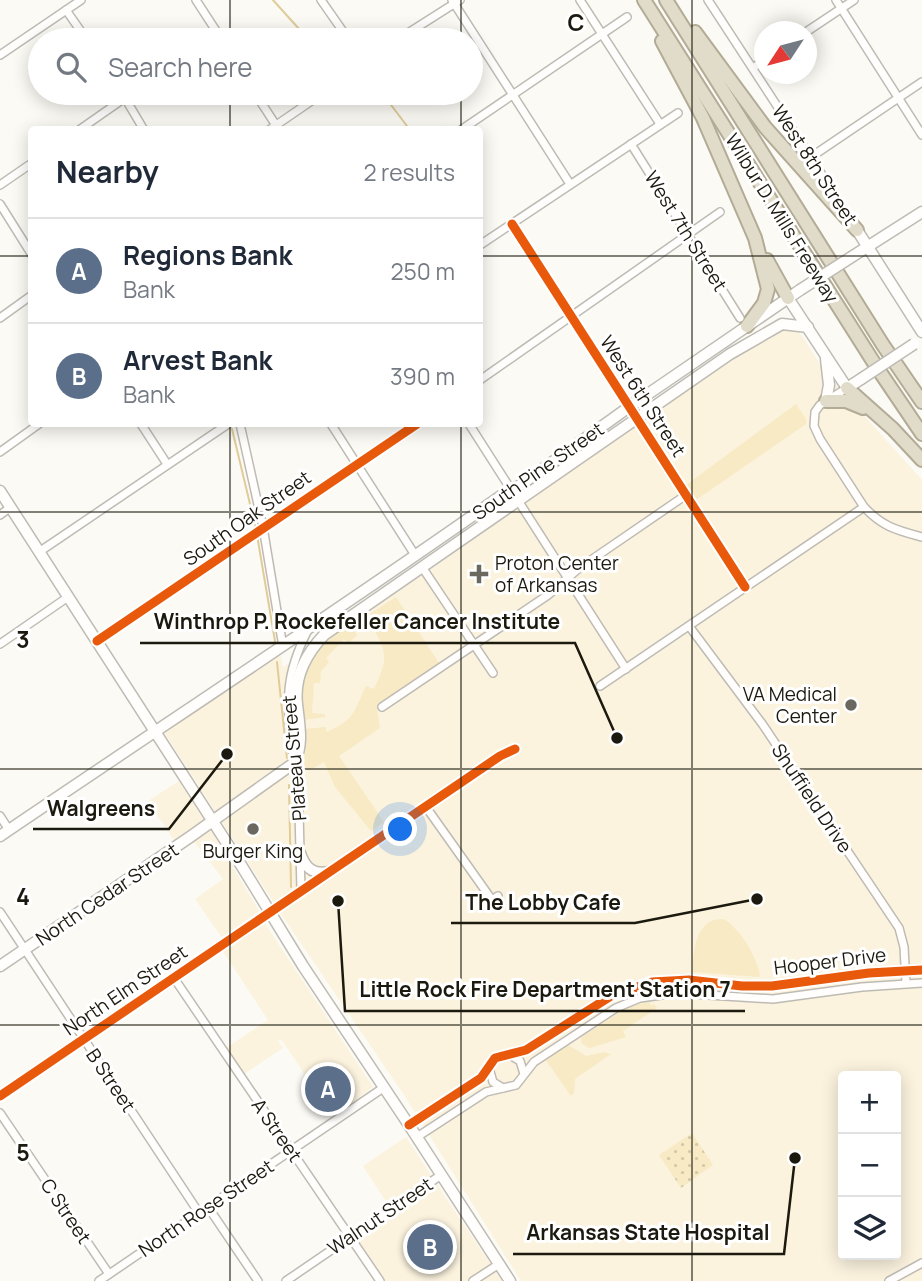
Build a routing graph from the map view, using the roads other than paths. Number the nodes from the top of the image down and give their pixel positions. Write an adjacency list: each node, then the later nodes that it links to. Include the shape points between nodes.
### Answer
1 (81, 0): 13 (street)
2 (196, 0): 18 (street)
3 (321, 0): 19 (street)
4 (580, 0): 22 (street)
5 (643, 0): 53 (highway); 80 (highway, Wilbur D. Mills Freeway)
6 (666, 0): 69 (highway, Wilbur D. Mills Freeway)
7 (673, 0): 51 (highway, via 765,127)
8 (708, 0): 26 (street, West 8th Street)
9 (836, 0): 12 (street)
10 (854, 0): 12 (street)
11 (455, 1): 20 (street); 21 (street)
12 (841, 9): 15 (street); 29 (street)
13 (66, 10): 16 (street); 17 (street)
14 (627, 17): 22 (street)
15 (817, 25)
16 (40, 28)
17 (79, 28)
18 (214, 28)
19 (341, 28)
20 (415, 28)
21 (472, 28)
22 (602, 34): 28 (street); 35 (street)
23 (28, 36): 25 (street)
24 (483, 46): 28 (street)
25 (0, 55)
26 (753, 68): 43 (street, West 8th Street)
27 (922, 82): 29 (street)
28 (513, 94): 40 (street); 45 (street)
29 (898, 98): 41 (street); 43 (street)
30 (112, 105): 36 (street)
31 (132, 105): 37 (street)
32 (262, 105): 38 (street)
33 (306, 105): 39 (street)
34 (678, 113): 35 (street)
35 (660, 124): 42 (street)
36 (84, 126)
37 (142, 126)
38 (273, 126)
39 (277, 126)
40 (467, 126)
41 (922, 135)
42 (631, 144): 45 (street); 52 (street, West 7th Street)
43 (811, 157): 51 (street, West 8th Street)
44 (28, 166): 46 (street)
45 (570, 184): 50 (street)
46 (0, 185)
47 (0, 204): 56 (street)
48 (720, 212): 52 (street)
49 (922, 212): 55 (main road, South Pine Street)
50 (512, 224): 54 (street); 59 (street, West 6th Street)
51 (857, 230): 55 (main road, West 8th Street)
52 (688, 234): 59 (street); 61 (street, West 7th Street)
53 (755, 238): 58 (highway); 61 (highway, via 768,289 764,303)
54 (483, 243)
55 (867, 246): 58 (main road, South Pine Street, bridge); 63 (main road, West 8th Street)
56 (28, 249)
57 (28, 299): 60 (street)
58 (788, 299): 61 (main road, South Pine Street); 62 (main road)
59 (572, 316): 66 (street); 70 (street, West 6th Street)
60 (0, 318)
61 (744, 322): 70 (main road, South Pine Street)
62 (808, 327): 65 (main road); 72 (main road, via 786,324 773,329)
63 (922, 332)
64 (918, 342): 67 (main road, bridge)
65 (826, 355): 67 (main road); 68 (main road)
66 (483, 378)
67 (847, 388): 68 (street); 71 (highway)
68 (826, 401): 71 (highway, via 846,401); 90 (street, via 815,412 814,425)
69 (922, 402)
70 (629, 407): 72 (street, West 6th Street); 85 (main road, South Pine Street)
71 (876, 415): 82 (highway)
72 (637, 418): 87 (street, West 6th Street); 88 (main road)
73 (35, 427): 81 (street)
74 (143, 427): 83 (street)
75 (223, 427): 83 (street)
76 (241, 427): 92 (street)
77 (333, 427): 84 (street)
78 (412, 427): 84 (street, South Oak Street)
79 (471, 427): 85 (street)
80 (922, 434)
81 (0, 452)
82 (922, 460)
83 (167, 464): 94 (street)
84 (357, 464): 92 (street, South Oak Street); 95 (street)
85 (511, 490): 88 (street); 95 (main road, South Pine Street)
86 (0, 491): 89 (main road)
87 (686, 495): 97 (street); 98 (street, West 6th Street)
88 (518, 500): 96 (main road); 97 (street)
89 (11, 507): 91 (street); 94 (main road)
90 (864, 507): 93 (street, via 888,527); 98 (street)
91 (0, 514)
92 (259, 532): 102 (street, South Oak Street); 105 (street)
93 (922, 537)
94 (40, 552): 99 (main road)
95 (415, 555): 101 (main road, South Pine Street)
96 (422, 567): 104 (street); 112 (main road, via 314,646 297,687 300,752)
97 (568, 579): 104 (street); 106 (street)
98 (745, 587): 100 (street)
99 (68, 597): 102 (main road); 103 (street)
100 (689, 626): 106 (street); 125 (street, Shuffield Drive, via 763,725 899,928)
101 (308, 629): 105 (main road, South Pine Street); 112 (street, Plateau Street, via 288,682)
102 (97, 641): 110 (main road)
103 (0, 643)
104 (474, 645): 107 (street); 109 (street)
105 (283, 647): 110 (main road, South Pine Street)
106 (626, 669): 108 (street)
107 (493, 673)
108 (600, 686)
109 (382, 707)
110 (155, 730): 115 (main road); 116 (main road, South Pine Street)
111 (515, 749): 113 (street, North Elm Street)
112 (294, 763): 115 (main road, North Cedar Street); 117 (street, Plateau Street)
113 (426, 807): 118 (street, North Elm Street); 120 (street, via 492,900)
114 (0, 816): 116 (street)
115 (213, 821): 122 (main road); 123 (main road, North Cedar Street)
116 (4, 833)
117 (300, 853): 118 (main road, via 310,870); 119 (street, Plateau Street)
118 (329, 872): 119 (street, North Elm Street)
119 (301, 891): 122 (street, North Elm Street)
120 (498, 896)
121 (0, 912): 123 (street, B Street)
122 (269, 913): 127 (street, North Elm Street); 134 (main road)
123 (25, 950): 124 (main road, North Cedar Street); 130 (street, B Street)
124 (0, 966)
125 (905, 970): 126 (street, Hooper Drive); 128 (street, Shuffield Drive); 131 (street, Hooper Drive, via 772,986 652,982 611,996 526,1050)
126 (922, 970)
127 (174, 978): 130 (street, North Elm Street); 140 (street, A Street)
128 (906, 983): 129 (street, Hooper Drive); 133 (street, Hooper Drive, via 773,999 676,993 639,998 534,1062)
129 (922, 983)
130 (83, 1038): 136 (street, North Elm Street); 143 (street, B Street)
131 (510, 1054): 132 (street, Hooper Drive, via 495,1058); 133 (street, via 520,1062)
132 (489, 1066): 135 (street, via 493,1082); 138 (street, Hooper Drive, via 481,1078)
133 (524, 1074): 135 (street, Hooper Drive, via 516,1085)
134 (383, 1088): 138 (main road); 140 (street, North Rose Street)
135 (503, 1088): 139 (street, Hooper Drive, via 486,1092)
136 (0, 1096)
137 (0, 1113): 147 (street, C Street)
138 (410, 1125): 139 (main road)
139 (417, 1137): 141 (main road)
140 (291, 1152): 142 (street, North Rose Street); 144 (street, A Street)
141 (441, 1175): 144 (street, Walnut Street); 146 (main road)
142 (208, 1207): 143 (street, North Rose Street); 150 (street)
143 (199, 1213): 147 (street, North Rose Street)
144 (350, 1237): 151 (street, Walnut Street); 152 (street, A Street)
145 (922, 1263): 155 (street)
146 (499, 1264): 153 (street); 154 (main road)
147 (110, 1273): 148 (street, North Rose Street); 149 (street, C Street)
148 (99, 1281)
149 (117, 1281)
150 (258, 1281)
151 (286, 1281)
152 (380, 1281)
153 (473, 1281)
154 (510, 1281)
155 (889, 1281)

